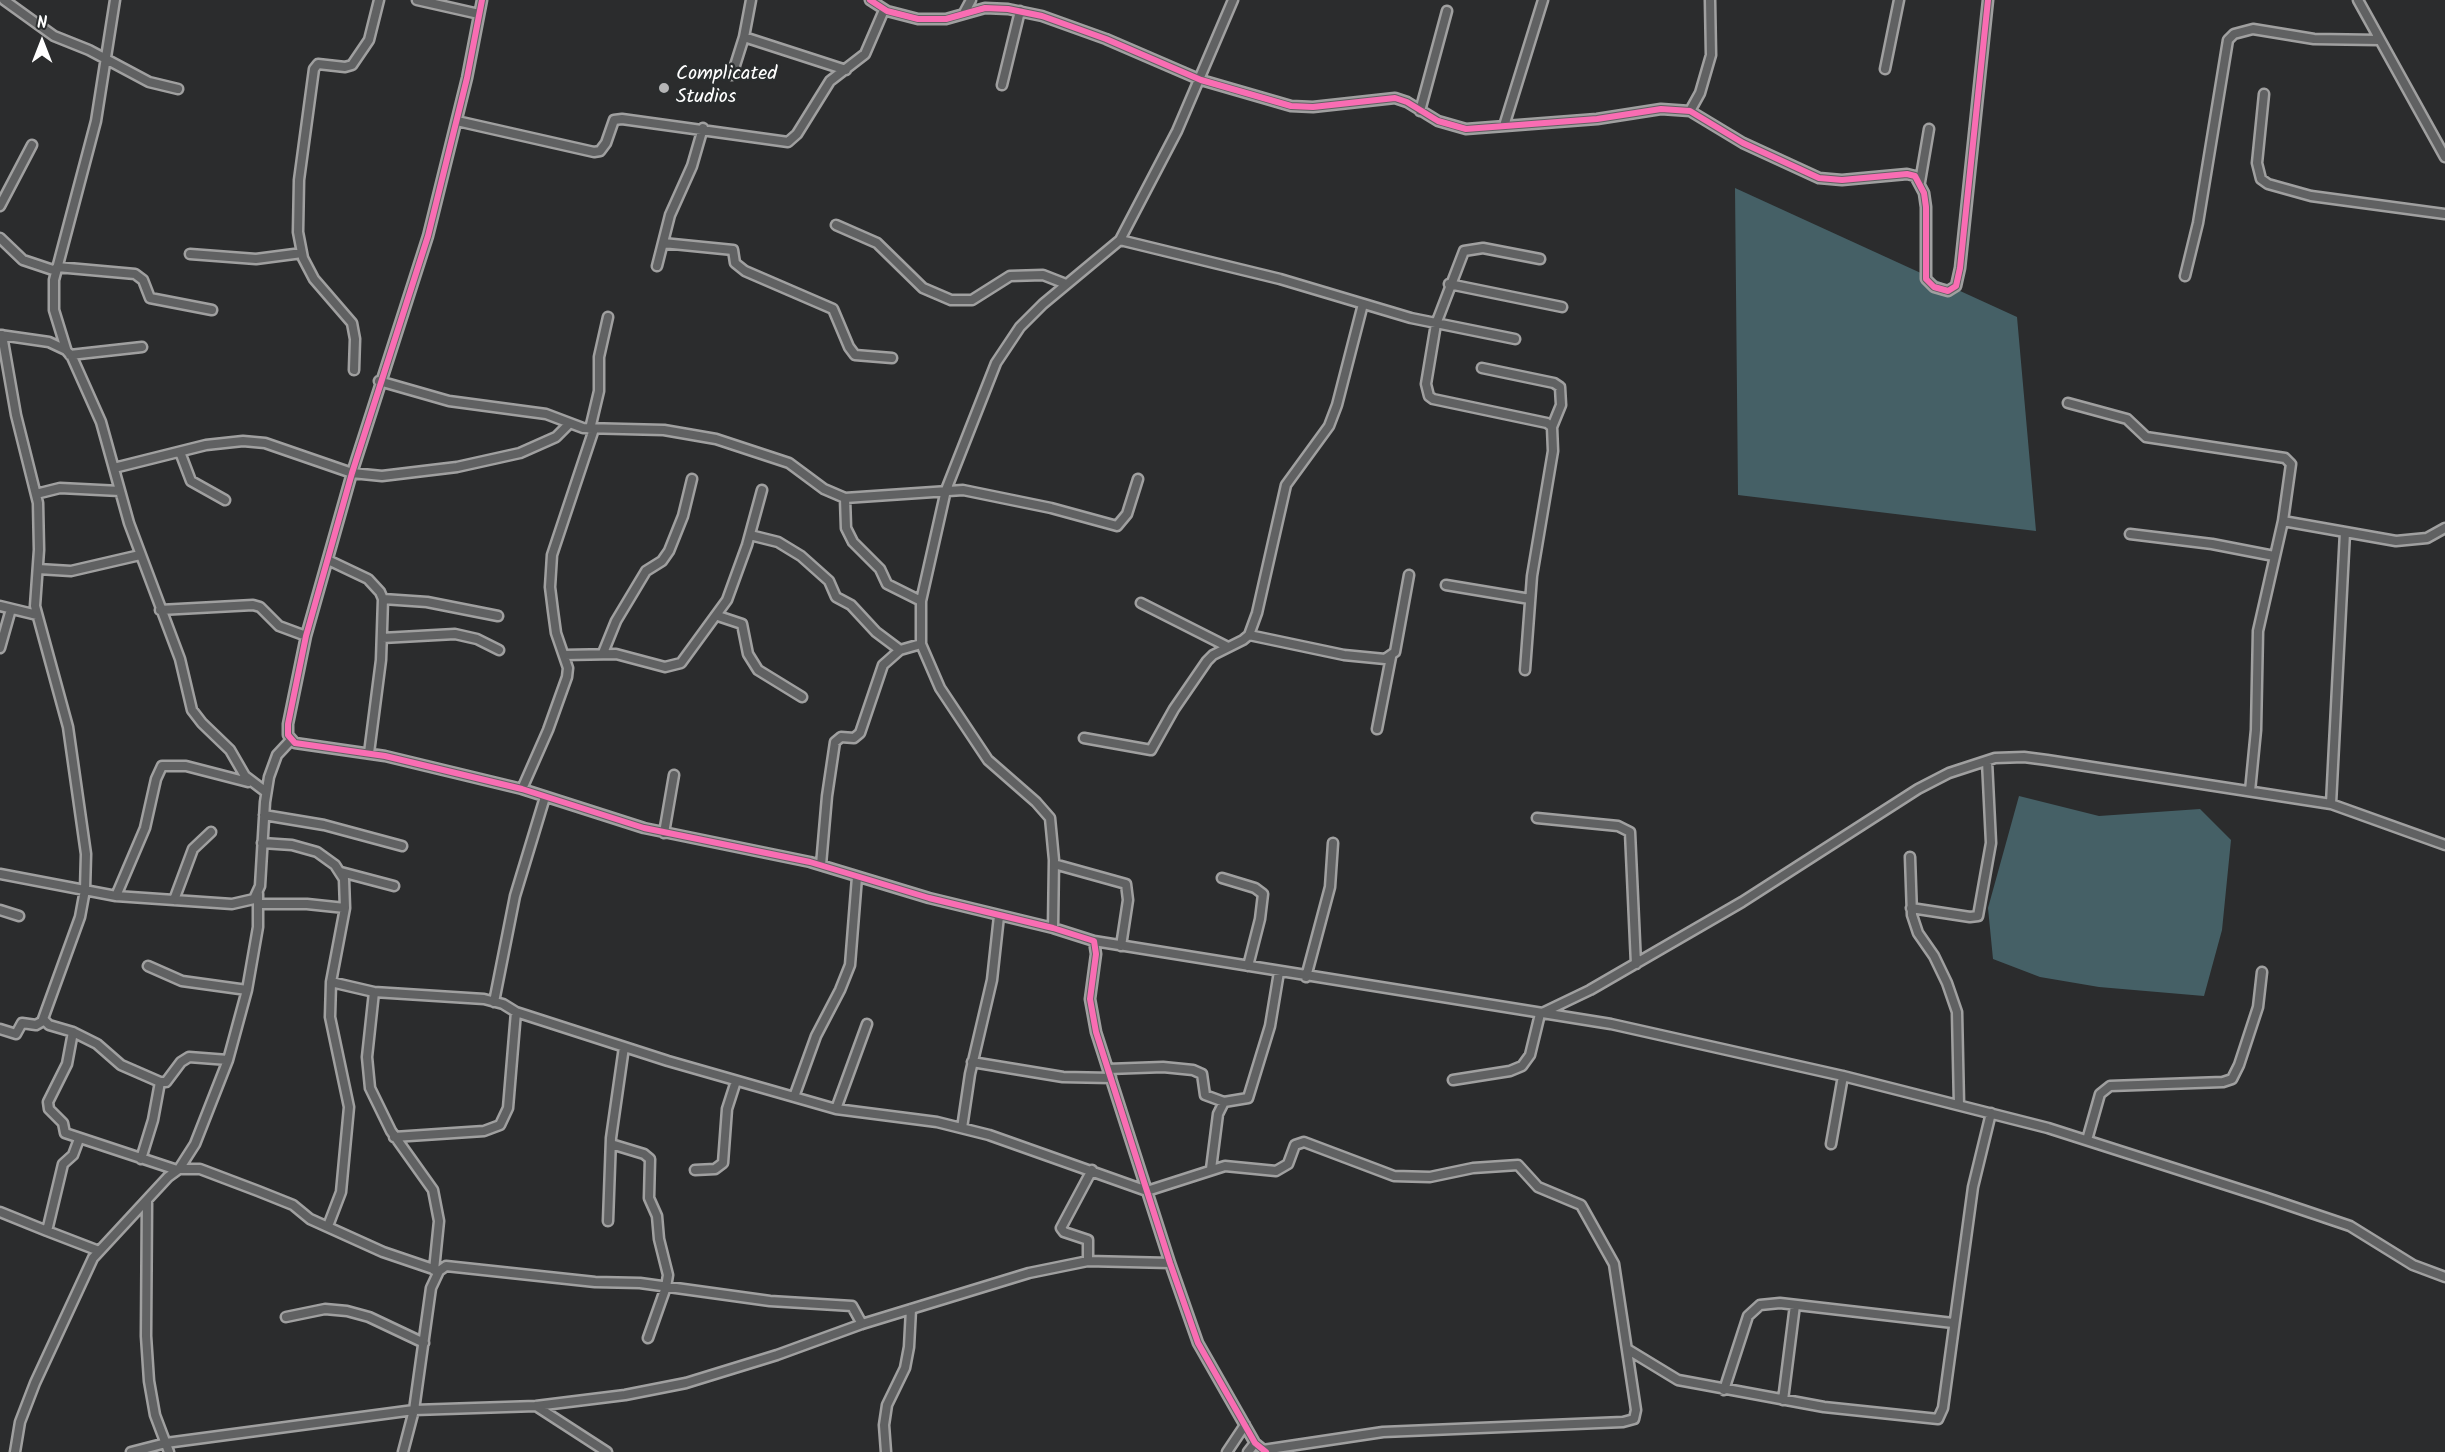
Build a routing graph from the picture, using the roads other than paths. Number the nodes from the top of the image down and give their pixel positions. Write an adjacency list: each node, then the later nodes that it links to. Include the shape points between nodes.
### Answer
1 (4, 0): 22 (street, via 54,36)
2 (115, 0): 22 (street)
3 (380, 0): 45 (street, via 365,48 352,65 318,64 314,69 299,180)
4 (417, 0): 19 (street)
5 (482, 0): 19 (street)
6 (751, 0): 20 (street)
7 (870, 0): 15 (street)
8 (971, 0): 18 (street)
9 (1233, 0): 26 (street)
10 (1543, 0): 33 (street)
11 (1710, 0): 31 (street, via 1710,55)
12 (1899, 0): 23 (street)
13 (1989, 0): 38 (street, via 1960,268 1956,286 1948,291 1934,287 1926,279 1926,207)
14 (2358, 0): 21 (street)
15 (884, 10): 18 (street, via 932,20); 24 (street, via 866,54)
16 (1020, 11): 18 (street, via 985,8); 26 (street, via 1106,39); 27 (street)
17 (1447, 11): 30 (street)
18 (964, 13)
19 (479, 14): 32 (street)
20 (744, 37): 24 (street); 25 (street)
21 (2379, 40): 37 (street); 50 (street, via 2313,39 2253,30 2234,34 2228,40 2198,223)
22 (107, 60): 28 (street, via 149,82); 49 (street, via 89,150)
23 (1885, 69)
24 (846, 70): 34 (street, via 830,81 788,142)
25 (732, 75)
26 (1201, 80): 30 (street, via 1291,106 1395,98); 43 (street)
27 (1002, 86)
28 (178, 89)
29 (2264, 94): 40 (street, via 2257,163 2261,179 2268,184 2331,200)
30 (1420, 111): 33 (street, via 1466,129)
31 (1693, 113): 33 (street, via 1661,109 1597,119); 38 (street, via 1788,166 1819,178 1842,180 1907,174)
32 (457, 121): 34 (street, via 594,152 603,148 617,119); 65 (street, via 428,236)
33 (1504, 126)
34 (703, 129): 44 (street)
35 (1929, 129): 38 (street)
36 (32, 145): 39 (street)
37 (2445, 157)
38 (1920, 182)
39 (0, 206)
40 (2445, 214)
41 (836, 225): 51 (street, via 877,243 922,288 951,300 972,300 1010,276 1043,275)
42 (0, 238): 49 (street, via 23,260)
43 (1120, 240): 51 (street); 53 (street, via 1280,279)
44 (663, 243): 48 (street); 62 (street, via 733,250 735,263 746,270 833,309 855,355)
45 (302, 253): 46 (street, via 256,259); 64 (street, via 314,279 352,323)
46 (190, 254)
47 (1539, 259): 52 (street, via 1472,248 1460,258)
48 (657, 266)
49 (56, 269): 55 (street, via 135,274 143,280 150,298); 61 (street, via 54,310)
50 (2185, 276)
51 (1066, 284): 76 (street, via 1020,327 1006,346)
52 (1449, 284): 54 (street); 57 (street)
53 (1363, 304): 57 (street); 102 (street, via 1329,426 1286,484)
54 (1562, 307)
55 (212, 310)
56 (608, 317): 69 (street, via 599,357 599,391)
57 (1436, 324): 59 (street); 68 (street, via 1426,384 1429,396)
58 (1, 335): 61 (street, via 49,342); 78 (street)
59 (1515, 339)
60 (142, 347): 61 (street)
61 (68, 352): 71 (street, via 94,404)
62 (892, 358)
63 (1482, 368): 68 (street, via 1560,387 1561,405)
64 (354, 370)
65 (380, 381): 67 (street, via 439,398 522,409); 72 (street)
66 (2068, 403): 81 (street, via 2127,419 2146,437 2285,458 2292,469)
67 (569, 423): 69 (street); 72 (street, via 540,446 484,461 382,476)
68 (1552, 427): 93 (street, via 1553,451)
69 (592, 429): 79 (street, via 664,430 716,438 789,463 824,489); 111 (street, via 552,555 550,587 556,633)
70 (180, 452): 71 (street); 72 (street, via 220,442 253,441); 80 (street, via 191,481)
71 (114, 468): 77 (street)
72 (352, 473): 88 (street)
73 (692, 479): 110 (street, via 669,551 646,571 612,628)
74 (1138, 479): 76 (street, via 1127,514 1117,526 1012,499)
75 (762, 490): 85 (street)
76 (946, 490): 79 (street); 94 (street)
77 (120, 491): 78 (street, via 60,488); 86 (street)
78 (36, 494): 89 (street, via 40,530)
79 (845, 498): 94 (street, via 846,528 853,542 880,569 887,584)
80 (225, 500)
81 (2283, 521): 83 (street); 87 (street)
82 (2445, 528): 83 (street, via 2438,535 2412,541)
83 (2345, 532): 126 (street)
84 (2130, 534): 87 (street)
85 (750, 535): 101 (street); 109 (street, via 778,542 801,556 829,581 836,597 851,605)
86 (141, 555): 89 (street, via 71,572); 98 (street)
87 (2274, 556): 123 (street, via 2258,631)
88 (328, 560): 92 (street, via 368,579); 103 (street)
89 (38, 569): 99 (street, via 34,595)
90 (1409, 576): 112 (street, via 1397,645)
91 (1446, 585): 93 (street)
92 (383, 599): 100 (street, via 427,602); 104 (street)
93 (1530, 599): 113 (street)
94 (921, 601): 105 (street)
95 (1141, 603): 106 (street)
96 (0, 606): 97 (street)
97 (11, 609): 99 (street); 107 (street)
98 (160, 610): 103 (street, via 253,605 279,626); 121 (street, via 180,659 192,710 230,750)
99 (37, 615): 143 (street, via 68,727 86,854)
100 (498, 616)
101 (718, 616): 110 (street, via 675,667); 114 (street, via 742,624 748,654 758,670)
102 (1249, 634): 106 (street); 112 (street, via 1344,656 1378,660)
103 (306, 636): 117 (street, via 288,724)
104 (382, 638): 108 (street, via 454,634); 118 (street)
105 (921, 644): 109 (street); 136 (street, via 940,688 984,755 1048,814)
106 (1228, 646): 116 (street, via 1207,661 1152,750)
107 (0, 648)
108 (499, 650)
109 (900, 650): 137 (street, via 878,675 869,715 860,733 835,742)
110 (603, 652): 111 (street)
111 (564, 655): 122 (street, via 567,676)
112 (1391, 657): 115 (street)
113 (1525, 670)
114 (802, 697)
115 (1377, 729)
116 (1084, 738)
117 (291, 740): 118 (street); 124 (street, via 277,755)
118 (369, 753): 122 (street)
119 (1987, 761): 123 (street, via 2024,757); 149 (street, via 1991,843 1978,916); 156 (street, via 1941,777 1904,797 1751,897)
120 (674, 775): 130 (street)
121 (252, 783): 124 (street); 145 (street, via 186,766 162,766 145,828)
122 (522, 789): 125 (street)
123 (2250, 791): 126 (street)
124 (266, 792): 127 (street)
125 (545, 797): 130 (street); 165 (street, via 514,896)
126 (2331, 804): 133 (street)
127 (264, 815): 131 (street); 134 (street, via 324,825)
128 (1537, 818): 156 (street, via 1618,826 1630,832)
129 (211, 832): 146 (street, via 193,849)
130 (664, 833): 137 (street)
131 (262, 843): 138 (street, via 317,852); 144 (street)
132 (1333, 843): 161 (street, via 1330,886)
133 (2445, 845)
134 (402, 846)
135 (1910, 856): 149 (street)
136 (1054, 864): 153 (street); 155 (street, via 1126,884 1128,900)
137 (821, 866): 140 (street)
138 (341, 872): 142 (street); 148 (street)
139 (0, 874): 143 (street)
140 (857, 877): 152 (street); 180 (street, via 854,939 847,976 824,1018)
141 (1222, 878): 158 (street, via 1263,894)
142 (394, 886)
143 (86, 890): 145 (street); 168 (street, via 76,932)
144 (258, 894): 146 (street, via 244,903 232,904); 147 (street)
145 (116, 896): 146 (street)
146 (174, 900)
147 (260, 904): 148 (street); 163 (street)
148 (345, 908): 162 (street)
149 (1911, 908): 182 (street, via 1918,933 1934,956 1957,1012)
150 (0, 910): 151 (street)
151 (19, 916)
152 (999, 916): 153 (street); 174 (street, via 993,981)
153 (1053, 927): 154 (street)
154 (1094, 941): 155 (street); 175 (street, via 1090,999)
155 (1121, 946): 158 (street)
156 (1636, 964): 167 (street)
157 (148, 966): 163 (street, via 182,981)
158 (1248, 966): 159 (street)
159 (1279, 972): 161 (street); 181 (street, via 1270,1026 1248,1098)
160 (2262, 972): 188 (street, via 2258,1007 2232,1079 2110,1086 2100,1094)
161 (1306, 977): 167 (street)
162 (331, 982): 164 (street); 200 (street, via 332,1035 349,1107 342,1192)
163 (247, 990): 173 (street)
164 (374, 992): 165 (street); 186 (street, via 368,1074 378,1110)
165 (494, 1002): 166 (street)
166 (516, 1012): 172 (street); 186 (street, via 508,1108 500,1125 484,1131)
167 (1539, 1014): 176 (street, via 1611,1024); 177 (street, via 1530,1055 1522,1066)
168 (44, 1021): 170 (street, via 36,1025 22,1023 16,1034); 171 (street)
169 (867, 1024): 183 (street)
170 (0, 1029)
171 (73, 1032): 179 (street, via 98,1044 122,1065); 187 (street, via 67,1064 48,1105 63,1123 65,1133)
172 (624, 1047): 178 (street); 189 (street)
173 (228, 1060): 179 (street, via 189,1057 166,1082); 193 (street, via 195,1144)
174 (972, 1062): 175 (street, via 1063,1077); 185 (street)
175 (1109, 1074): 181 (street, via 1163,1066 1193,1070 1202,1074 1205,1095); 196 (street)
176 (1843, 1076): 182 (street); 190 (street)
177 (1453, 1080)
178 (736, 1081): 180 (street); 194 (street, via 727,1109 723,1163)
179 (160, 1082): 191 (street)
180 (794, 1096): 183 (street)
181 (1224, 1102): 192 (street, via 1214,1126)
182 (1959, 1105): 184 (street)
183 (836, 1109): 185 (street)
184 (1991, 1113): 188 (street); 211 (street, via 1973,1187)
185 (962, 1128): 195 (street)
186 (394, 1137): 205 (street, via 434,1191 439,1221)
187 (79, 1138): 191 (street); 201 (street, via 73,1155 63,1164)
188 (2087, 1140): 206 (street, via 2349,1226 2413,1264)
189 (611, 1144): 199 (street); 207 (street, via 644,1154 650,1160 649,1198 657,1216 667,1269)
190 (1831, 1144)
191 (141, 1159): 193 (street)
192 (1211, 1169): 196 (street); 215 (street, via 1235,1166 1276,1171 1288,1164 1300,1142 1403,1177 1518,1165 1538,1187 1576,1202 1585,1210 1614,1264)
193 (178, 1170): 197 (street); 200 (street, via 200,1169 293,1205)
194 (695, 1170)
195 (1092, 1170): 196 (street); 203 (street, via 1061,1228 1088,1240)
196 (1147, 1191): 204 (street)
197 (147, 1201): 202 (street); 222 (street, via 149,1381 155,1415)
198 (0, 1212): 201 (street)
199 (608, 1221)
200 (328, 1226): 205 (street, via 398,1258)
201 (46, 1231): 202 (street)
202 (99, 1251): 224 (street, via 34,1383 20,1422)
203 (1088, 1261): 204 (street); 209 (street)
204 (1170, 1263): 220 (street, via 1198,1343)
205 (437, 1270): 207 (street, via 456,1265); 214 (street)
206 (2445, 1277)
207 (666, 1287): 212 (street, via 770,1301 852,1306); 213 (street)
208 (1795, 1305): 211 (street); 216 (street, via 1753,1308 1730,1364); 217 (street)
209 (911, 1309): 212 (street); 228 (street, via 905,1368 887,1405)
210 (286, 1317): 214 (street, via 325,1309 347,1311)
211 (1953, 1323): 217 (street, via 1943,1408 1938,1419)
212 (862, 1324): 218 (street, via 686,1383)
213 (648, 1338)
214 (424, 1343): 219 (street)
215 (1628, 1349): 216 (street, via 1671,1378); 223 (street, via 1636,1410 1630,1421 1383,1432)
216 (1724, 1390): 217 (street)
217 (1783, 1400)
218 (536, 1406): 219 (street); 227 (street)
219 (414, 1410): 222 (street); 226 (street)
220 (1245, 1425): 221 (street); 229 (street)
221 (1256, 1443): 223 (street); 230 (street)
222 (168, 1448): 225 (street)
223 (1265, 1451)
224 (15, 1452)
225 (131, 1452)
226 (403, 1452)
227 (608, 1452)
228 (886, 1452)
229 (1227, 1452)
230 (1248, 1452)

